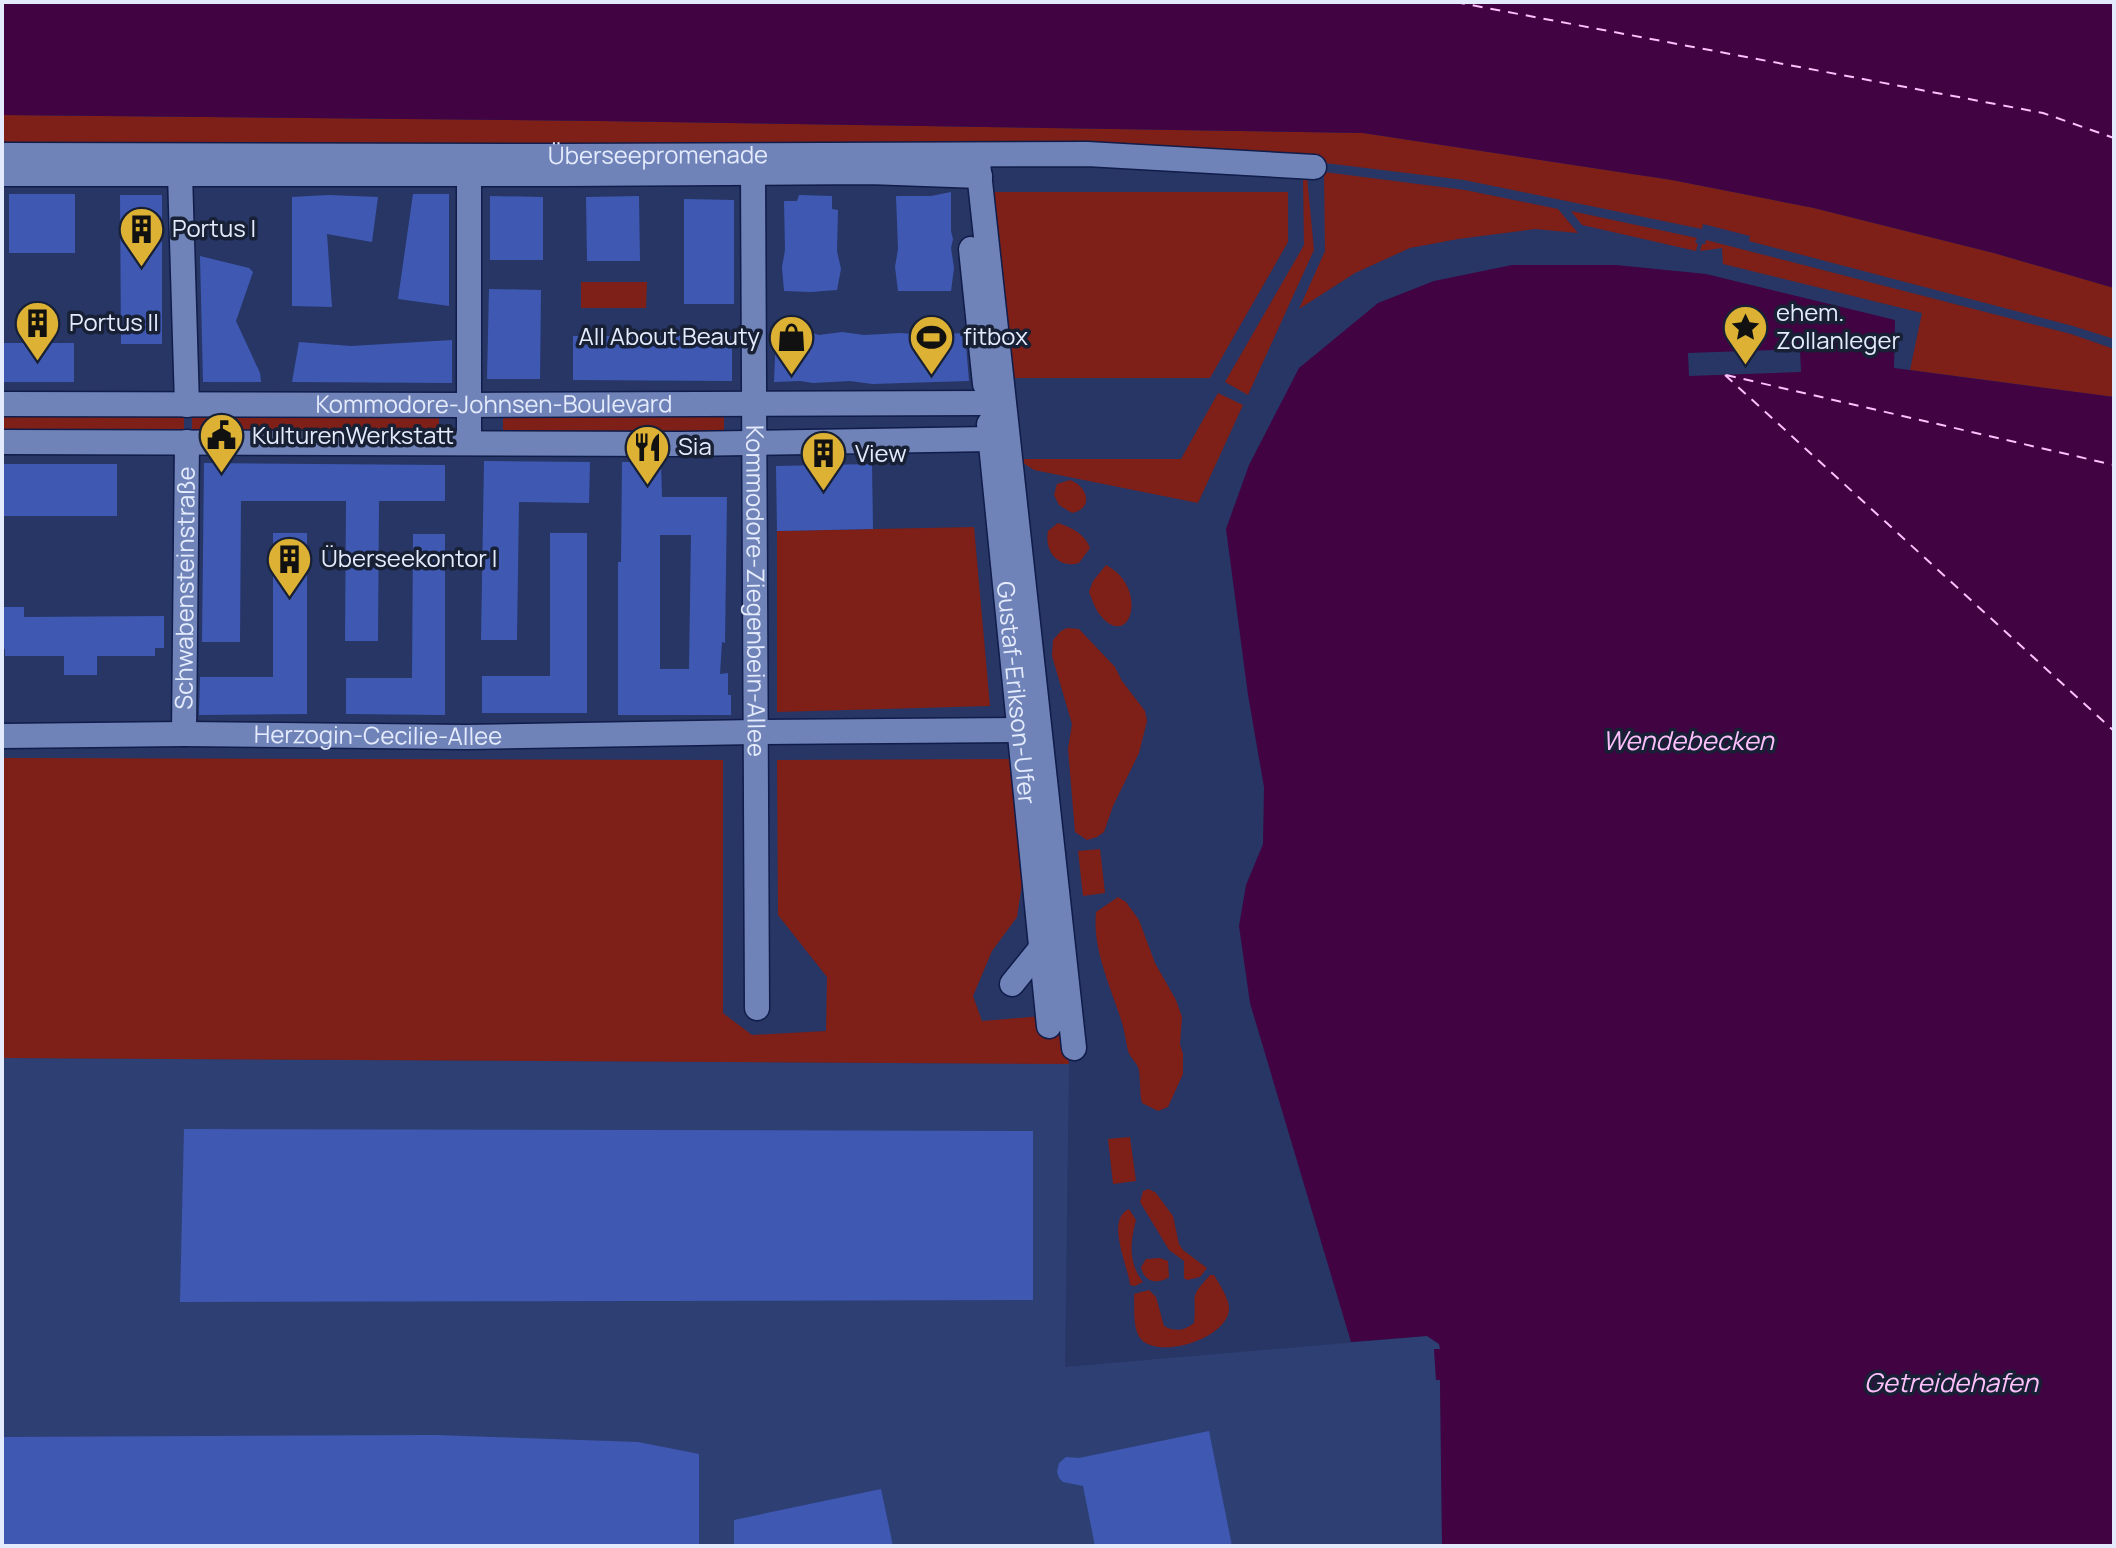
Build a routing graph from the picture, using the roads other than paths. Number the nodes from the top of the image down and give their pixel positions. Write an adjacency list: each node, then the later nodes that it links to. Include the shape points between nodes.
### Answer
1 (2, 155): 3 (street, Überseepromenade, via 593,156)
2 (1314, 167): 3 (street, Überseepromenade, via 1087,154)
3 (973, 168): 4 (street, Überseepromenade); 8 (street, Gustaf-Erikson-Ufer); 26 (street)
4 (753, 173): 7 (street, Überseepromenade); 10 (street, Kommodore-Ziegenbein-Allee)
5 (2, 174): 6 (street, Überseepromenade)
6 (180, 174): 7 (street, Überseepromenade); 11 (street)
7 (469, 174): 12 (street)
8 (987, 403): 10 (street, Kommodore-Johnsen-Boulevard); 13 (street, Gustaf-Erikson-Ufer)
9 (2, 404): 11 (street, Kommodore-Johnsen-Boulevard)
10 (755, 404): 12 (street, Kommodore-Johnsen-Boulevard); 17 (street, Kommodore-Ziegenbein-Allee)
11 (187, 405): 12 (street, Kommodore-Johnsen-Boulevard)
12 (468, 405): 16 (street)
13 (991, 439): 17 (street, Kommodore-Johnsen-Boulevard); 18 (street, Gustaf-Erikson-Ufer)
14 (2, 442): 15 (street, Kommodore-Johnsen-Boulevard)
15 (187, 442): 16 (street, Kommodore-Johnsen-Boulevard); 20 (street, Schwabensteinstraße)
16 (469, 442): 17 (street, Kommodore-Johnsen-Boulevard)
17 (756, 443): 19 (street, Kommodore-Ziegenbein-Allee)
18 (1018, 730): 19 (street, Herzogin-Cecilie-Allee); 22 (street, Gustaf-Erikson-Ufer)
19 (756, 732): 20 (street, Herzogin-Cecilie-Allee); 24 (street, Kommodore-Ziegenbein-Allee)
20 (184, 734): 21 (street, Herzogin-Cecilie-Allee)
21 (2, 736)
22 (1041, 948): 23 (street); 25 (street, Gustaf-Erikson-Ufer)
23 (1012, 984)
24 (757, 1008)
25 (1049, 1026)
26 (1074, 1048)

